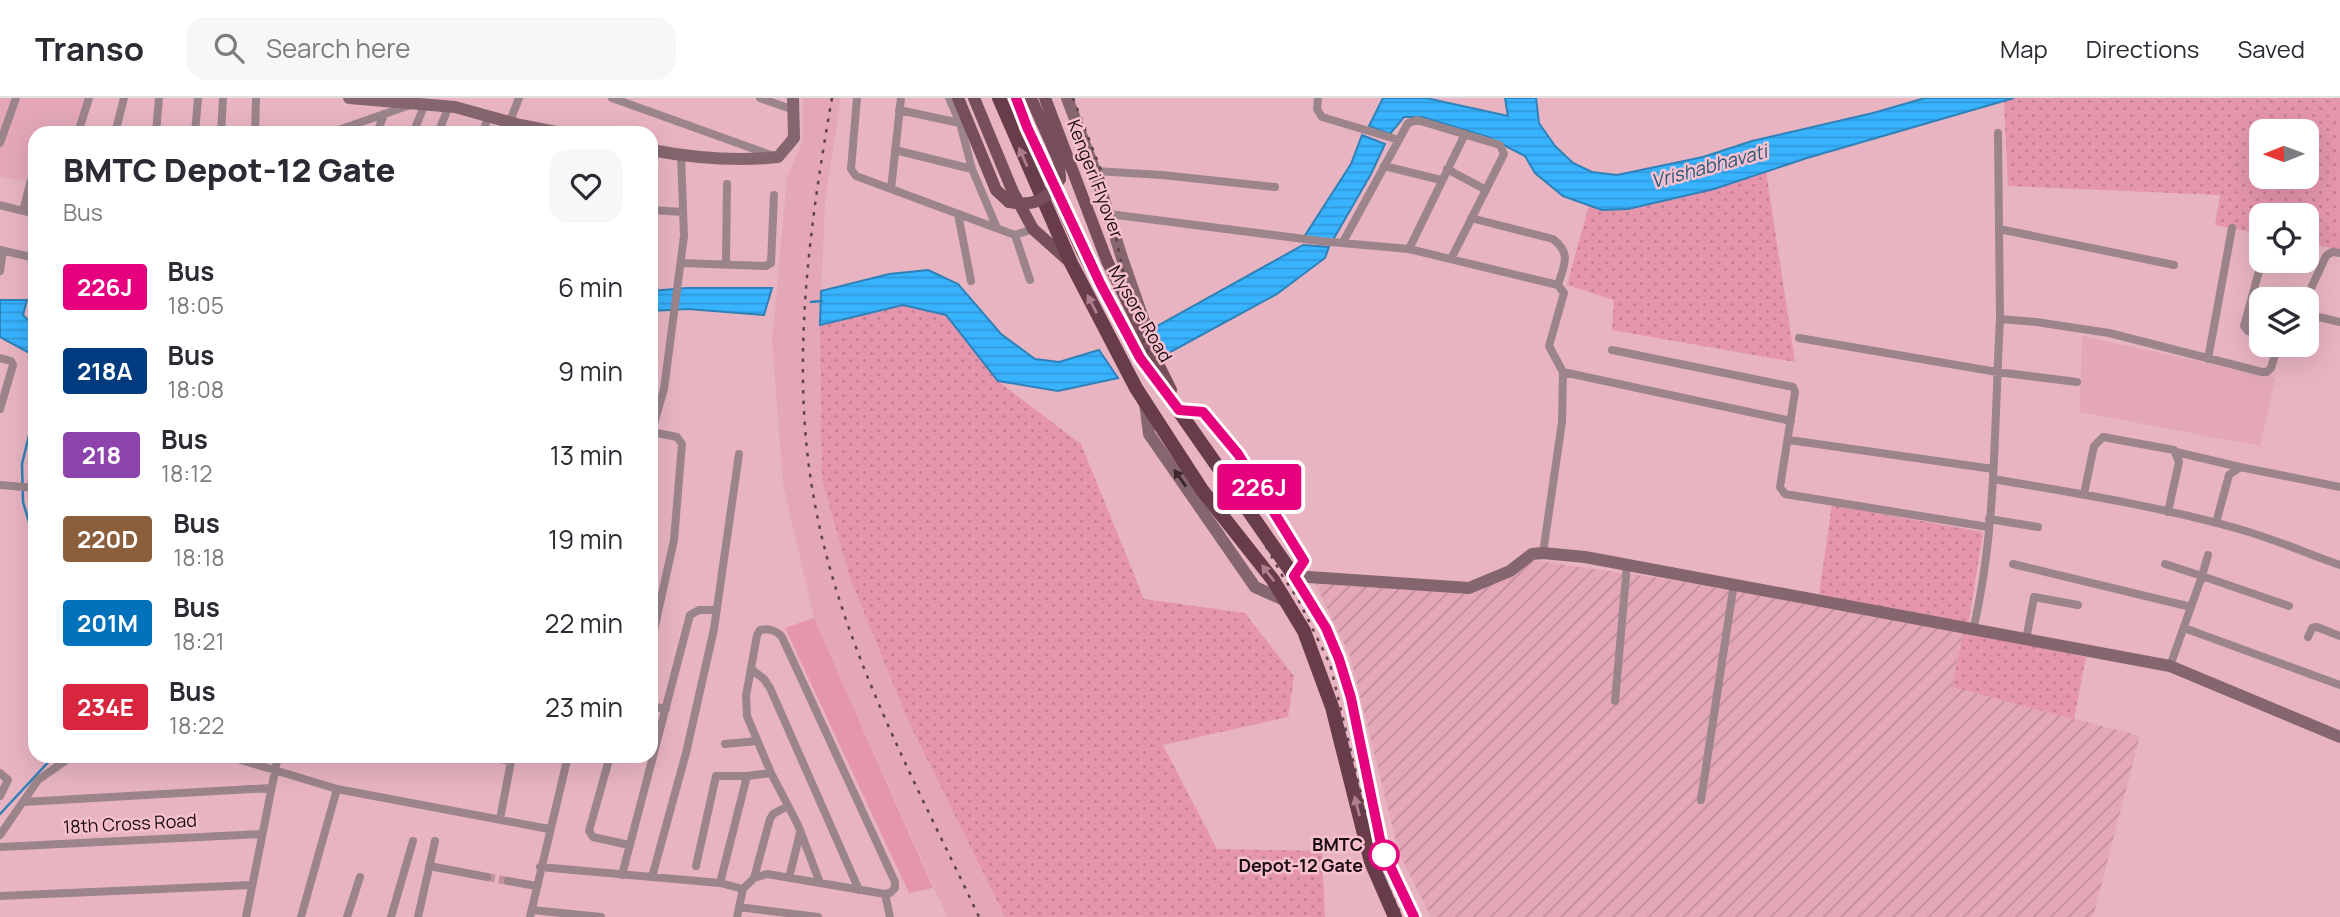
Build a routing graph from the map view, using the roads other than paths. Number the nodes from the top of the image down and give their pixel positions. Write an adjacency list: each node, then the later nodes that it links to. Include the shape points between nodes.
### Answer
1 (16, 98): 45 (street)
2 (89, 98): 31 (street)
3 (124, 98): 32 (street)
4 (159, 98): 33 (street)
5 (198, 98): 34 (street)
6 (223, 98): 35 (street)
7 (256, 98): 36 (street)
8 (349, 98): 23 (street)
9 (519, 98): 29 (street)
10 (612, 98): 50 (street)
11 (760, 98): 24 (street)
12 (857, 98): 58 (street, via 851,169 856,176)
13 (901, 98): 26 (street)
14 (949, 98): 30 (street)
15 (958, 98): 19 (main road, Kengeri Flyover, bridge, via 996,190 1009,202 1024,205 1054,191 1060,179 1059,161)
16 (974, 98): 72 (main road)
17 (999, 98): 83 (highway, Mysore Road, one-way to 17)
18 (1016, 98): 97 (highway, Mysore Road, via 1083,251 1130,341)
19 (1031, 98)
20 (1045, 98): 97 (main road, Kengeri Flyover)
21 (1067, 98): 54 (street)
22 (1318, 98): 46 (street, via 1322,117)
23 (424, 102): 25 (street); 27 (street); 39 (street)
24 (793, 104): 50 (street, via 794,138)
25 (452, 106): 28 (street); 40 (street)
26 (899, 110): 30 (street); 47 (street)
27 (384, 114): 37 (street); 38 (street)
28 (489, 116): 29 (street); 41 (street)
29 (510, 121): 42 (street)
30 (960, 123): 52 (street)
31 (80, 126)
32 (117, 126)
33 (157, 126)
34 (196, 126)
35 (221, 126)
36 (256, 126)
37 (350, 126)
38 (380, 126)
39 (415, 126)
40 (442, 126)
41 (485, 126)
42 (521, 126)
43 (1998, 133): 73 (street)
44 (1465, 134): 46 (street, via 1417,120); 53 (street); 59 (street, via 1503,148)
45 (1, 137)
46 (1394, 139): 51 (street)
47 (895, 150): 52 (street); 58 (street)
48 (658, 151): 49 (street)
49 (681, 155): 50 (street, via 748,160); 66 (street)
50 (778, 157)
51 (1384, 166): 55 (street); 75 (street)
52 (972, 169): 71 (street)
53 (1447, 169): 55 (street); 59 (street)
54 (1095, 171): 57 (street); 68 (street)
55 (1441, 180): 76 (street)
56 (727, 184): 82 (street)
57 (1275, 187)
58 (891, 189): 67 (street)
59 (1486, 190): 69 (street)
60 (28, 192): 64 (street)
61 (774, 195): 82 (street, via 771,263)
62 (0, 205): 64 (street)
63 (658, 210): 66 (street)
64 (23, 211): 65 (street)
65 (28, 212)
66 (683, 212): 81 (street)
67 (958, 214): 71 (street); 87 (street)
68 (1109, 214): 75 (street); 97 (street, via 1153,341)
69 (1471, 218): 80 (street); 88 (street, via 1553,239 1566,257)
70 (2232, 228): 100 (street)
71 (997, 229): 74 (street)
72 (1033, 229): 74 (street); 83 (main road)
73 (1998, 229): 84 (street); 92 (street)
74 (1014, 235): 86 (street)
75 (1343, 242): 76 (street)
76 (1409, 249): 80 (street)
77 (1, 250): 79 (street); 85 (street)
78 (2340, 253): 89 (street, via 2326,256)
79 (28, 256)
80 (1451, 259): 88 (street)
81 (681, 263): 82 (street); 105 (street)
82 (726, 264)
83 (1071, 264): 207 (highway, Mysore Road, one-way to 83, via 1371,862 1332,707 1304,631 1273,580 1202,490 1145,403)
84 (2174, 265)
85 (0, 271)
86 (1030, 280)
87 (971, 281)
88 (1559, 285): 101 (street, via 1564,293 1549,346)
89 (2312, 287)
90 (2249, 308): 94 (street, via 2244,326)
91 (2319, 317): 93 (street)
92 (2000, 319): 100 (street, via 2109,333); 102 (street)
93 (2340, 322)
94 (2249, 331)
95 (1799, 338): 102 (street)
96 (1612, 350): 107 (street, via 1793,387)
97 (1148, 354): 106 (highway, Mysore Road)
98 (2274, 357): 100 (street, via 2267,372)
99 (0, 358): 104 (street, via 13,365)
100 (2208, 359)
101 (1563, 372): 107 (street); 123 (street, via 1562,422)
102 (1997, 372): 103 (street); 113 (street)
103 (2077, 382)
104 (0, 406)
105 (658, 409)
106 (1179, 410): 129 (highway, Mysore Road); 129 (street, via 1203,412 1238,454 1304,561)
107 (1791, 421): 109 (street)
108 (658, 434): 136 (street, via 677,437 682,444 674,540)
109 (1788, 440): 113 (street); 120 (street, via 1780,487 1785,494)
110 (2176, 452): 112 (street); 118 (street, via 2103,437 2094,446); 119 (street, via 2179,462)
111 (739, 454): 135 (street)
112 (2240, 467): 117 (street); 121 (street, via 2229,475)
113 (1993, 469): 114 (street)
114 (1993, 479): 118 (street); 120 (street)
115 (0, 485): 116 (street)
116 (27, 487)
117 (2340, 488)
118 (2084, 494): 119 (street)
119 (2168, 512): 121 (street)
120 (1988, 523): 122 (street); 138 (street, via 1982,594)
121 (2216, 523): 128 (street)
122 (2038, 527)
123 (1543, 553): 127 (street); 129 (street, via 1532,554 1510,571 1469,588)
124 (2208, 555): 130 (street)
125 (2013, 564): 134 (street)
126 (2165, 564): 130 (street)
127 (1627, 565): 131 (street); 145 (street)
128 (2340, 565)
129 (1294, 576): 208 (highway, Mysore Road, via 1339,659 1382,849)
130 (2203, 576): 133 (street); 134 (street)
131 (1734, 583): 138 (street); 166 (street)
132 (2078, 605): 141 (street, via 2034,597)
133 (2289, 606)
134 (2191, 607): 137 (street)
135 (716, 610): 147 (street, via 690,615); 184 (street, via 686,753)
136 (658, 612)
137 (2184, 628): 142 (street); 144 (street)
138 (1973, 630): 141 (street)
139 (2340, 636): 140 (street, via 2317,627)
140 (2308, 637)
141 (2026, 639): 142 (street)
142 (2170, 666): 148 (street)
143 (751, 669): 150 (street, via 745,707); 193 (street, via 770,688); 194 (street, via 760,630 778,632 895,882 895,888)
144 (2340, 685)
145 (1615, 701)
146 (658, 707): 147 (street)
147 (666, 709): 149 (street)
148 (2340, 737)
149 (658, 738)
150 (757, 741): 151 (street); 161 (street)
151 (725, 744)
152 (62, 763): 167 (street, via 38,780)
153 (250, 763): 159 (street)
154 (277, 763): 159 (street)
155 (511, 763): 169 (street)
156 (566, 763): 170 (street)
157 (608, 763): 176 (street, via 589,831 593,837)
158 (651, 763): 176 (street)
159 (275, 771): 163 (street); 164 (street)
160 (0, 773): 165 (street, via 8,779)
161 (771, 773): 162 (street); 168 (street)
162 (747, 776): 179 (street, via 716,776); 188 (street)
163 (271, 788): 167 (street); 172 (street)
164 (337, 789): 169 (street); 199 (street)
165 (0, 796)
166 (1701, 800)
167 (23, 803): 173 (street)
168 (788, 806): 171 (street); 185 (street, via 773,814)
169 (500, 819): 170 (street)
170 (549, 829): 180 (street)
171 (801, 832): 186 (street); 189 (street)
172 (262, 834): 177 (street, 18th Cross Road); 190 (street)
173 (0, 835)
174 (413, 841): 201 (street)
175 (435, 841): 178 (street)
176 (629, 845): 181 (street)
177 (0, 846)
178 (429, 866): 183 (street); 202 (street)
179 (696, 866)
180 (540, 867): 181 (street); 191 (street)
181 (622, 874): 184 (street)
182 (360, 877): 200 (street)
183 (487, 877)
184 (652, 877): 188 (street)
185 (754, 878): 186 (street, via 767,874); 192 (street)
186 (789, 878): 189 (street)
187 (508, 881): 191 (street)
188 (720, 883): 192 (street)
189 (820, 883): 193 (street)
190 (252, 885): 195 (street); 198 (street)
191 (536, 886): 197 (street)
192 (744, 889): 196 (street)
193 (859, 890): 194 (street)
194 (885, 894): 206 (street)
195 (0, 896)
196 (739, 907): 204 (street); 205 (street)
197 (531, 914): 203 (street)
198 (246, 917)
199 (301, 917)
200 (347, 917)
201 (391, 917)
202 (418, 917)
203 (601, 917)
204 (737, 917)
205 (818, 917)
206 (890, 917)
207 (1395, 917)
208 (1414, 917)

